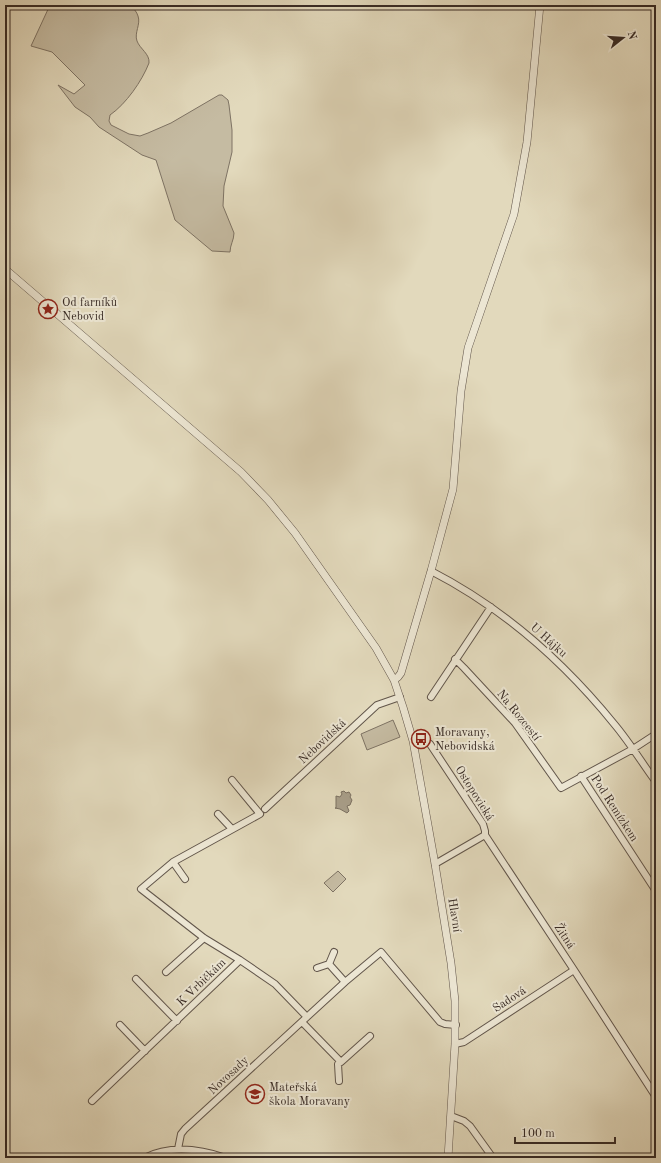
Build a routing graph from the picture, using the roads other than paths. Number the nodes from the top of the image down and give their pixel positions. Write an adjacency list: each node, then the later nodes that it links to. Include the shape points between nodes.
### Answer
1 (540, 5): 3 (street, via 527,142 514,214 468,348 461,391 453,489)
2 (5, 269): 6 (street, Hlavní, via 241,472 268,500 295,533 376,648)
3 (431, 571): 4 (street, U Hájku); 6 (street, via 401,673)
4 (491, 606): 5 (street); 11 (street, U Hájku, via 573,677)
5 (455, 660): 8 (street); 12 (street, Na Rozcestí, via 515,723 561,788)
6 (394, 680): 7 (street, Hlavní)
7 (400, 697): 15 (street, Nebovidská, via 378,704); 20 (street, Hlavní, via 413,741)
8 (430, 697)
9 (656, 734): 11 (street)
10 (430, 744): 18 (street, Ostopovická, via 483,824)
11 (633, 749): 12 (street); 14 (street, U Hájku)
12 (581, 776): 22 (street, Pod Remízkem)
13 (232, 780): 17 (street, via 260,814)
14 (656, 782)
15 (265, 809)
16 (218, 814): 17 (street)
17 (232, 830): 19 (street)
18 (485, 835): 20 (street); 28 (street, Žitná)
19 (172, 862): 21 (street); 23 (street, K Vrbičkám, via 140,889)
20 (436, 864): 35 (street, Hlavní, via 451,963)
21 (185, 879)
22 (656, 891)
23 (204, 938): 25 (street, K Vrbičkám); 29 (street)
24 (334, 952): 26 (street)
25 (240, 960): 32 (street, K Vrbičkám, via 275,984); 33 (street, K Vrbičkám)
26 (329, 964): 27 (street); 31 (street)
27 (317, 968)
28 (574, 970): 37 (street, Sadová, via 464,1042); 41 (street, Žitná)
29 (166, 972)
30 (136, 979): 33 (street, K Vrbičkám)
31 (345, 982): 32 (street, Novosady); 35 (street, Novosady, via 381,952 440,1022)
32 (304, 1019): 39 (street); 44 (street, Novosady, via 185,1129 181,1134)
33 (176, 1021): 38 (street, K Vrbičkám)
34 (120, 1025): 38 (street)
35 (456, 1025): 37 (street, Hlavní)
36 (370, 1036): 39 (street)
37 (455, 1044): 43 (street, Hlavní)
38 (145, 1051): 42 (street, K Vrbičkám)
39 (341, 1062): 40 (street, via 338,1064)
40 (339, 1080)
41 (656, 1097)
42 (92, 1101)
43 (451, 1116): 47 (street, Hlavní); 48 (street, via 464,1120)
44 (178, 1149): 45 (street, via 162,1151); 46 (street, via 198,1150)
45 (144, 1158)
46 (226, 1158)
47 (448, 1158)
48 (493, 1158)

